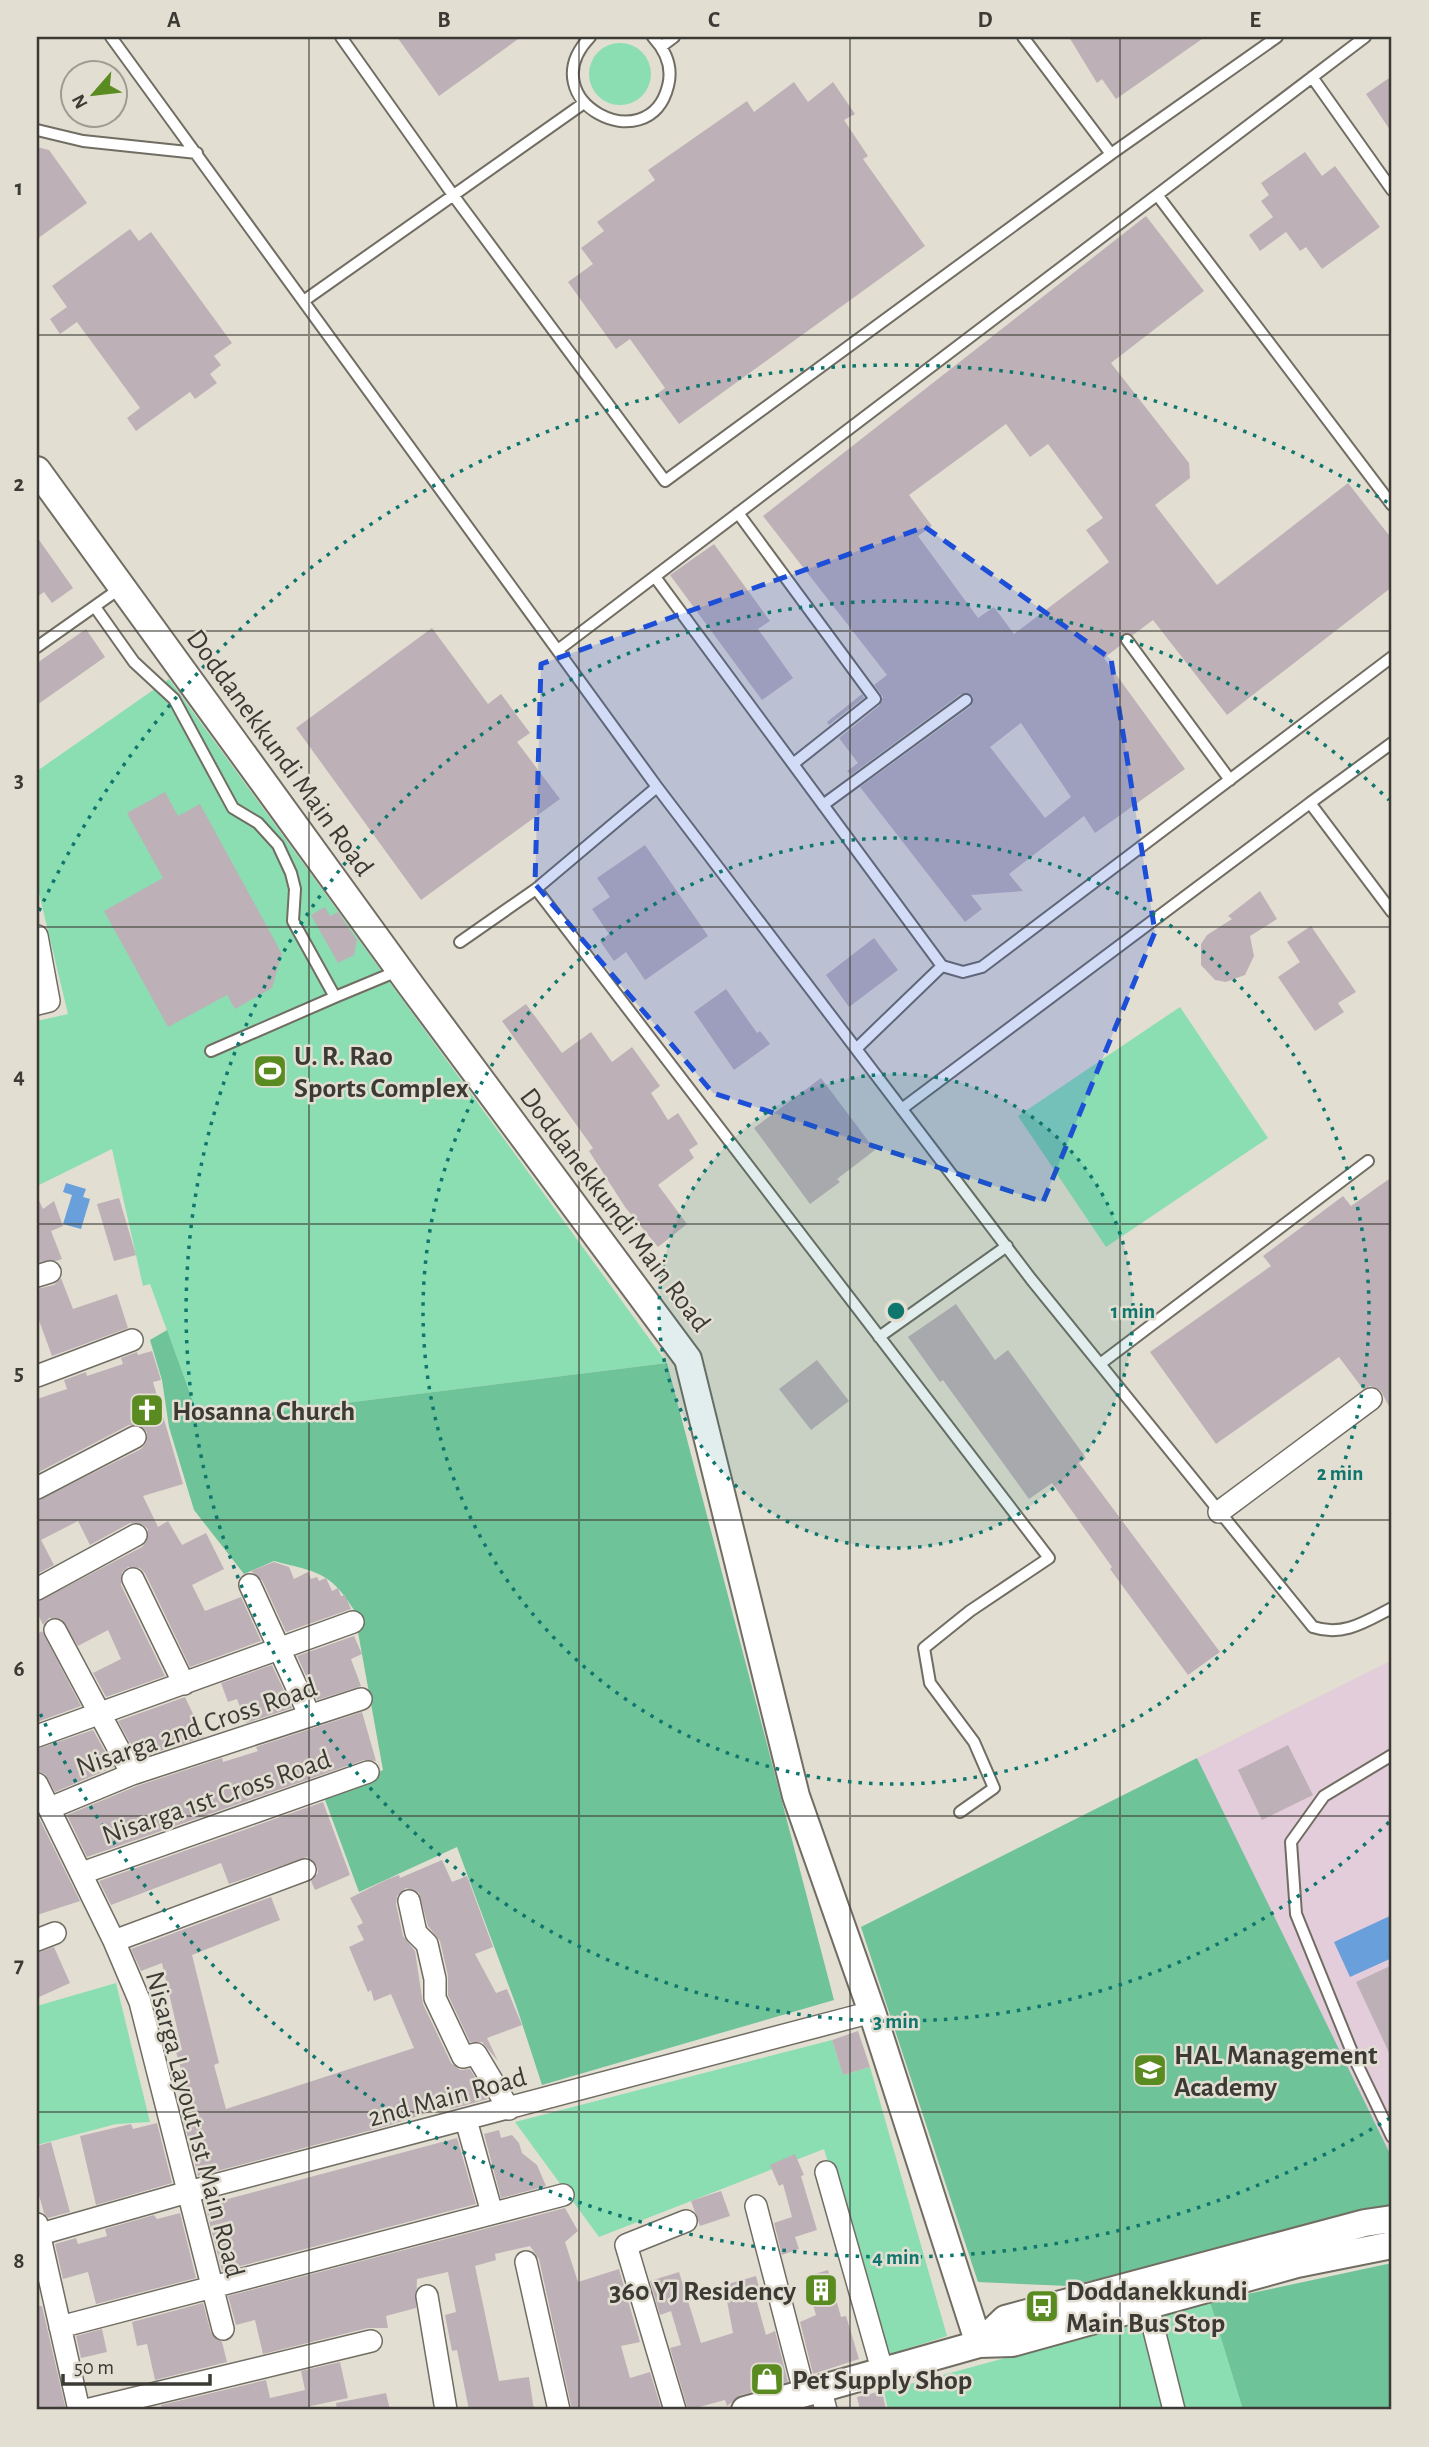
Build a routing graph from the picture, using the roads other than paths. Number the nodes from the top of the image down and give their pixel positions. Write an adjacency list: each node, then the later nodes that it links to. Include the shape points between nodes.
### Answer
1 (111, 37): 13 (lane)
2 (341, 37): 16 (lane)
3 (590, 37): 11 (lane, via 580,49 574,69 576,91)
4 (653, 37): 9 (lane)
5 (674, 37): 9 (lane)
6 (1023, 37): 14 (lane)
7 (1277, 37): 14 (lane)
8 (1365, 37): 10 (lane)
9 (662, 46): 11 (lane, via 669,61 666,93 644,117 611,121)
10 (1312, 77): 15 (lane); 17 (lane)
11 (584, 103): 16 (lane)
12 (37, 130): 13 (lane, via 83,141)
13 (197, 153): 18 (lane)
14 (1111, 154): 16 (lane, via 665,481)
15 (1392, 190)
16 (453, 195): 18 (lane)
17 (1158, 196): 20 (lane); 21 (lane)
18 (305, 300): 27 (lane)
19 (37, 470): 23 (street, Doddanekkundi Main Road)
20 (1392, 505)
21 (738, 513): 22 (lane); 31 (lane, via 875,699)
22 (655, 577): 27 (lane); 31 (lane)
23 (122, 587): 24 (lane); 41 (street, Doddanekkundi Main Road)
24 (95, 607): 26 (lane); 42 (lane, via 134,662 174,699 233,808 258,823 278,845 295,889 293,921)
25 (1127, 640): 32 (lane)
26 (37, 647)
27 (558, 650): 33 (lane)
28 (1392, 657): 32 (lane)
29 (966, 700): 35 (lane)
30 (1392, 743): 34 (lane)
31 (793, 764): 35 (lane)
32 (1230, 780): 40 (lane, via 982,967 963,972)
33 (657, 787): 36 (lane); 44 (lane)
34 (1310, 803): 37 (lane); 46 (lane)
35 (823, 805): 40 (lane)
36 (536, 889): 39 (lane); 49 (lane)
37 (1392, 912)
38 (37, 936): 43 (street, via 49,1001)
39 (460, 942)
40 (942, 966): 44 (lane)
41 (400, 970): 42 (lane); 80 (street, Doddanekkundi Main Road, via 688,1359 796,1796)
42 (335, 997): 45 (lane)
43 (37, 1004)
44 (857, 1048): 46 (lane)
45 (211, 1051)
46 (903, 1108): 48 (lane)
47 (1368, 1161): 51 (lane)
48 (1007, 1247): 49 (lane); 51 (lane)
49 (879, 1337): 75 (lane, via 1049,1558 924,1648 930,1683 974,1742 993,1788)
50 (132, 1340): 52 (street)
51 (1100, 1364): 56 (lane)
52 (38, 1371)
53 (1371, 1399): 56 (street)
54 (135, 1437): 55 (street)
55 (37, 1488)
56 (1219, 1512): 61 (lane, via 1312,1627 1330,1633 1346,1630)
57 (136, 1535): 60 (street)
58 (133, 1579): 65 (street)
59 (250, 1585): 64 (street)
60 (37, 1589)
61 (1392, 1608)
62 (353, 1622): 64 (street)
63 (55, 1630): 67 (street)
64 (280, 1649): 65 (street); 68 (street)
65 (184, 1684): 67 (street)
66 (361, 1699): 68 (street, Nisarga 2nd Cross Road)
67 (99, 1712): 69 (street); 72 (street)
68 (309, 1714): 72 (street, Nisarga 2nd Cross Road)
69 (37, 1736)
70 (1392, 1755): 83 (lane, via 1324,1796 1291,1842 1296,1914 1356,2063)
71 (368, 1772): 77 (street, Nisarga 1st Cross Road)
72 (132, 1774): 74 (street, Nisarga 2nd Cross Road)
73 (37, 1784): 74 (street, Nisarga Layout 1st Main Road)
74 (50, 1808): 77 (street, Nisarga Layout 1st Main Road)
75 (960, 1812)
76 (305, 1870): 79 (street)
77 (82, 1873): 79 (street, Nisarga Layout 1st Main Road)
78 (409, 1901): 81 (street, via 416,1933 427,1944 435,1998 463,2057 476,2054)
79 (114, 1941): 85 (street, Nisarga Layout 1st Main Road, via 140,2002)
80 (872, 2012): 81 (street, 2nd Main Road); 100 (street, Doddanekkundi Main Road)
81 (509, 2109): 82 (street, 2nd Main Road)
82 (466, 2120): 85 (street, 2nd Main Road); 88 (street)
83 (1392, 2137)
84 (826, 2172): 101 (street)
85 (188, 2192): 91 (street, 2nd Main Road); 94 (street, Nisarga Layout 1st Main Road)
86 (563, 2195): 88 (street)
87 (756, 2206): 102 (street)
88 (492, 2213): 94 (street)
89 (1392, 2219): 100 (street, via 1005,2319)
90 (686, 2221): 107 (street, via 626,2245)
91 (38, 2231): 97 (street)
92 (1392, 2245): 96 (street, via 1297,2264)
93 (526, 2262): 106 (street)
94 (212, 2287): 97 (street); 98 (street, Nisarga Layout 1st Main Road)
95 (427, 2296): 105 (street)
96 (1148, 2306): 100 (street, via 1012,2343); 109 (street)
97 (51, 2315): 103 (street)
98 (222, 2329)
99 (371, 2341): 104 (street)
100 (979, 2344): 101 (street)
101 (883, 2373): 102 (street)
102 (817, 2399): 108 (street)
103 (79, 2410)
104 (86, 2410)
105 (446, 2410)
106 (559, 2410)
107 (675, 2410)
108 (745, 2410)
109 (1174, 2410)

